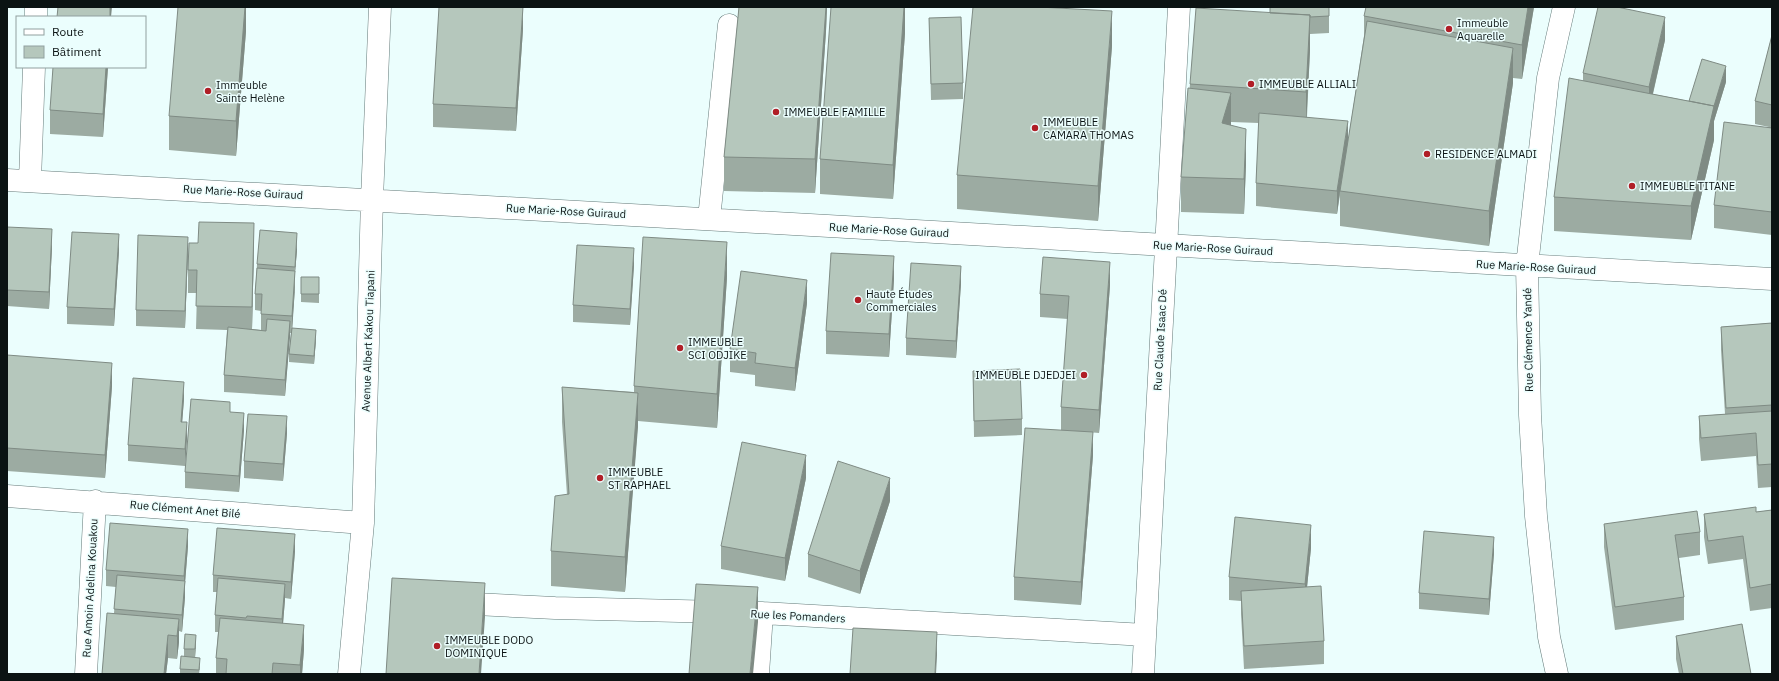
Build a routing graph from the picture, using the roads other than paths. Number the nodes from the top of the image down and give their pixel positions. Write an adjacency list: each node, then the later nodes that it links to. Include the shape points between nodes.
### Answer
1 (380, 7): 8 (street, Avenue Albert Kakou Tiapani)
2 (1179, 7): 10 (street, Rue Claude Isaac Dé)
3 (1564, 7): 11 (street, Rue Clémence Yandé, via 1548,78)
4 (729, 25): 9 (street)
5 (34, 68): 7 (street)
6 (7, 180): 7 (street, Rue Marie-Rose Guiraud)
7 (30, 181): 8 (street, Rue Marie-Rose Guiraud)
8 (372, 199): 9 (street, Rue Marie-Rose Guiraud); 15 (street, Avenue Albert Kakou Tiapani)
9 (709, 220): 10 (street, Rue Marie-Rose Guiraud)
10 (1165, 246): 11 (street, Rue Marie-Rose Guiraud); 18 (street, Rue Claude Isaac Dé)
11 (1527, 266): 12 (street, Rue Marie-Rose Guiraud); 23 (street, Rue Clémence Yandé, via 1530,415 1536,516 1549,637)
12 (1772, 279)
13 (7, 496): 14 (street, Rue Clément Anet Bilé)
14 (95, 502): 15 (street, Rue Clément Anet Bilé); 19 (street, Rue Amoin Adelina Kouakou)
15 (363, 523): 20 (street, Avenue Albert Kakou Tiapani)
16 (434, 602): 17 (street, Rue les Pomanders)
17 (762, 613): 18 (street, Rue les Pomanders); 21 (street)
18 (1145, 635): 22 (street, Rue Claude Isaac Dé)
19 (86, 674)
20 (349, 674)
21 (758, 674)
22 (1143, 674)
23 (1557, 674)

